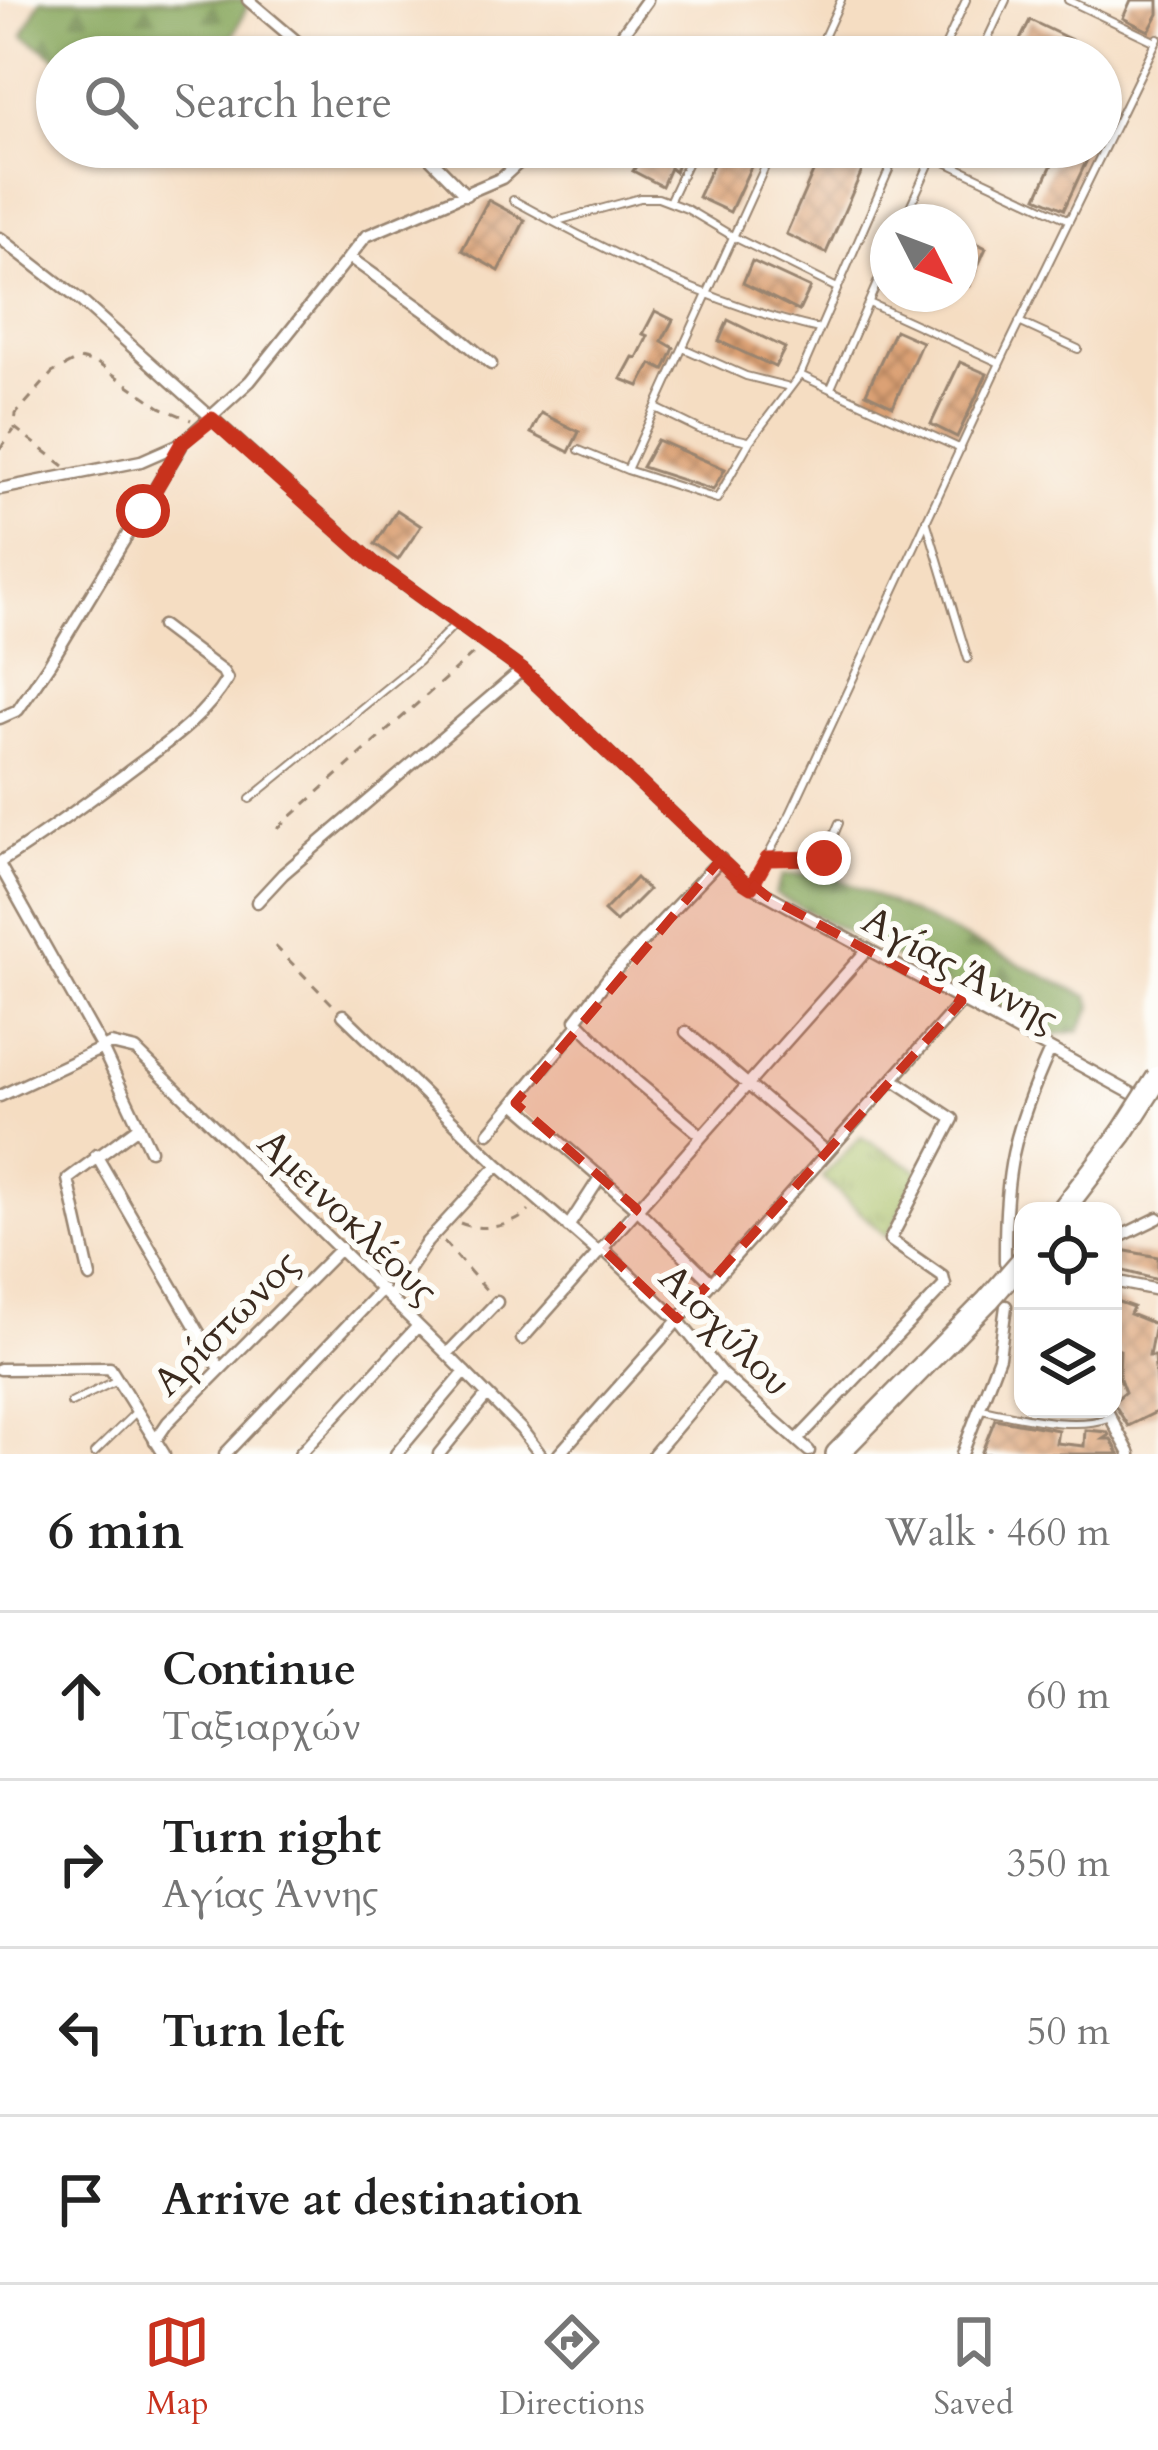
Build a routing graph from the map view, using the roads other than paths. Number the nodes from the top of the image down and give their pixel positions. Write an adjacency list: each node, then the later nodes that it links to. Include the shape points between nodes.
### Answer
1 (248, 0): 7 (street)
2 (647, 0): 8 (street)
3 (841, 0): 9 (lane)
4 (966, 0): 10 (lane)
5 (1006, 0): 11 (lane)
6 (1068, 0): 12 (lane)
7 (290, 36)
8 (621, 36)
9 (825, 36)
10 (950, 36)
11 (989, 36)
12 (1157, 40): 13 (lane)
13 (1122, 106)
14 (440, 168): 22 (street)
15 (513, 168): 22 (street)
16 (685, 168): 24 (lane)
17 (765, 168): 28 (lane)
18 (889, 168): 31 (lane)
19 (928, 168): 25 (lane)
20 (958, 168): 26 (lane)
21 (1092, 168): 26 (lane)
22 (466, 195): 30 (street, via 366,236)
23 (514, 200): 27 (lane)
24 (669, 202): 27 (lane, via 640,198); 28 (lane)
25 (911, 204)
26 (1069, 220): 34 (lane)
27 (554, 221): 32 (lane)
28 (734, 237): 31 (lane); 32 (lane)
29 (0, 238): 44 (street, Αγίας Άννης, via 80,300)
30 (349, 257): 39 (street); 44 (street)
31 (837, 288): 35 (lane)
32 (709, 292): 35 (lane); 36 (lane)
33 (869, 303): 38 (lane); 42 (lane)
34 (1019, 322): 37 (lane); 38 (lane)
35 (820, 329): 40 (lane)
36 (683, 348): 41 (lane); 43 (lane)
37 (1078, 349)
38 (1000, 363): 47 (lane)
39 (491, 364)
40 (800, 375): 41 (lane); 42 (lane)
41 (788, 386): 45 (lane)
42 (831, 388): 47 (lane)
43 (656, 408): 45 (lane); 49 (lane)
44 (208, 422): 46 (street); 52 (street, Αγίας Άννης)
45 (750, 442): 49 (lane, via 717,500)
46 (182, 443): 50 (street, via 141,461); 56 (street, via 50,663 18,710)
47 (961, 448): 51 (lane)
48 (579, 450): 49 (lane)
49 (627, 470)
50 (0, 489)
51 (926, 520): 54 (lane); 60 (lane)
52 (456, 622): 55 (street, Αγίας Άννης); 57 (lane)
53 (162, 626): 61 (street, via 223,672 227,680 216,697)
54 (968, 658)
55 (522, 670): 59 (street, Αγίας Άννης); 63 (street)
56 (0, 718)
57 (250, 799)
58 (839, 823): 60 (lane, via 824,858)
59 (721, 859): 62 (street, Αγίας Άννης); 67 (street, via 596,993)
60 (767, 859): 62 (lane)
61 (0, 867): 69 (street)
62 (751, 887): 64 (street, Αγίας Άννης)
63 (257, 902)
64 (867, 950): 65 (street, Αγίας Άννης); 73 (street)
65 (962, 1001): 70 (street, Αγίας Άννης); 72 (street)
66 (343, 1015): 83 (street, Αισχύλου)
67 (578, 1026): 76 (street); 79 (street)
68 (686, 1032): 73 (street)
69 (102, 1048): 75 (street); 77 (street); 90 (street, Αμεινοκλέους, via 136,1050)
70 (1050, 1050): 74 (street, Αγίας Άννης); 92 (street, via 1015,1136 1005,1187)
71 (1158, 1077): 85 (highway, bridge)
72 (894, 1080): 81 (street); 117 (street, via 953,1119 890,1240 946,1285)
73 (748, 1085): 79 (street); 81 (street)
74 (1131, 1093)
75 (0, 1096)
76 (514, 1103): 78 (street); 84 (street)
77 (138, 1126): 80 (street); 82 (street)
78 (489, 1133)
79 (702, 1136): 86 (street)
80 (150, 1150)
81 (827, 1152): 94 (street)
82 (96, 1155): 93 (street, via 68,1179); 105 (street)
83 (498, 1165): 88 (street, Αισχύλου); 97 (street)
84 (601, 1176): 86 (street); 88 (street)
85 (1069, 1202)
86 (637, 1209): 91 (street); 94 (street)
87 (1158, 1218): 89 (street)
88 (568, 1227): 91 (street, Αισχύλου)
89 (1122, 1236)
90 (341, 1248): 97 (street, Αμεινοκλέους); 105 (street, Αρίστωνος)
91 (600, 1250): 100 (street, Αισχύλου); 102 (street)
92 (1014, 1261): 99 (highway, bridge)
93 (90, 1277)
94 (711, 1282): 100 (street)
95 (1122, 1283): 96 (street)
96 (1158, 1289)
97 (386, 1293): 101 (street, Αμεινοκλέους); 122 (street)
98 (497, 1302): 103 (street)
99 (997, 1302): 111 (street, via 999,1357); 129 (highway)
100 (677, 1319): 107 (street, Αισχύλου); 127 (street)
101 (418, 1326): 103 (street, Αμεινοκλέους); 123 (street)
102 (522, 1339)
103 (447, 1354): 106 (street, Αμεινοκλέους)
104 (0, 1369): 108 (street)
105 (220, 1370): 118 (street, Αρίστωνος)
106 (465, 1372): 109 (street, Αμεινοκλέους); 124 (street)
107 (722, 1373): 117 (street, Αισχύλου); 128 (street)
108 (114, 1374): 110 (lane); 112 (street)
109 (487, 1395): 125 (street); 126 (street, Αμεινοκλέους)
110 (71, 1403)
111 (982, 1409): 113 (lane); 130 (street)
112 (137, 1411): 118 (street); 120 (lane)
113 (1014, 1413)
114 (1050, 1418): 115 (lane)
115 (1102, 1418)
116 (1111, 1418): 131 (street)
117 (796, 1440): 119 (street, Αισχύλου)
118 (155, 1441): 121 (street)
119 (809, 1451)
120 (94, 1453)
121 (164, 1454)
122 (225, 1454)
123 (300, 1454)
124 (396, 1454)
125 (439, 1454)
126 (540, 1454)
127 (559, 1454)
128 (654, 1454)
129 (838, 1454)
130 (962, 1454)
131 (1130, 1454)

